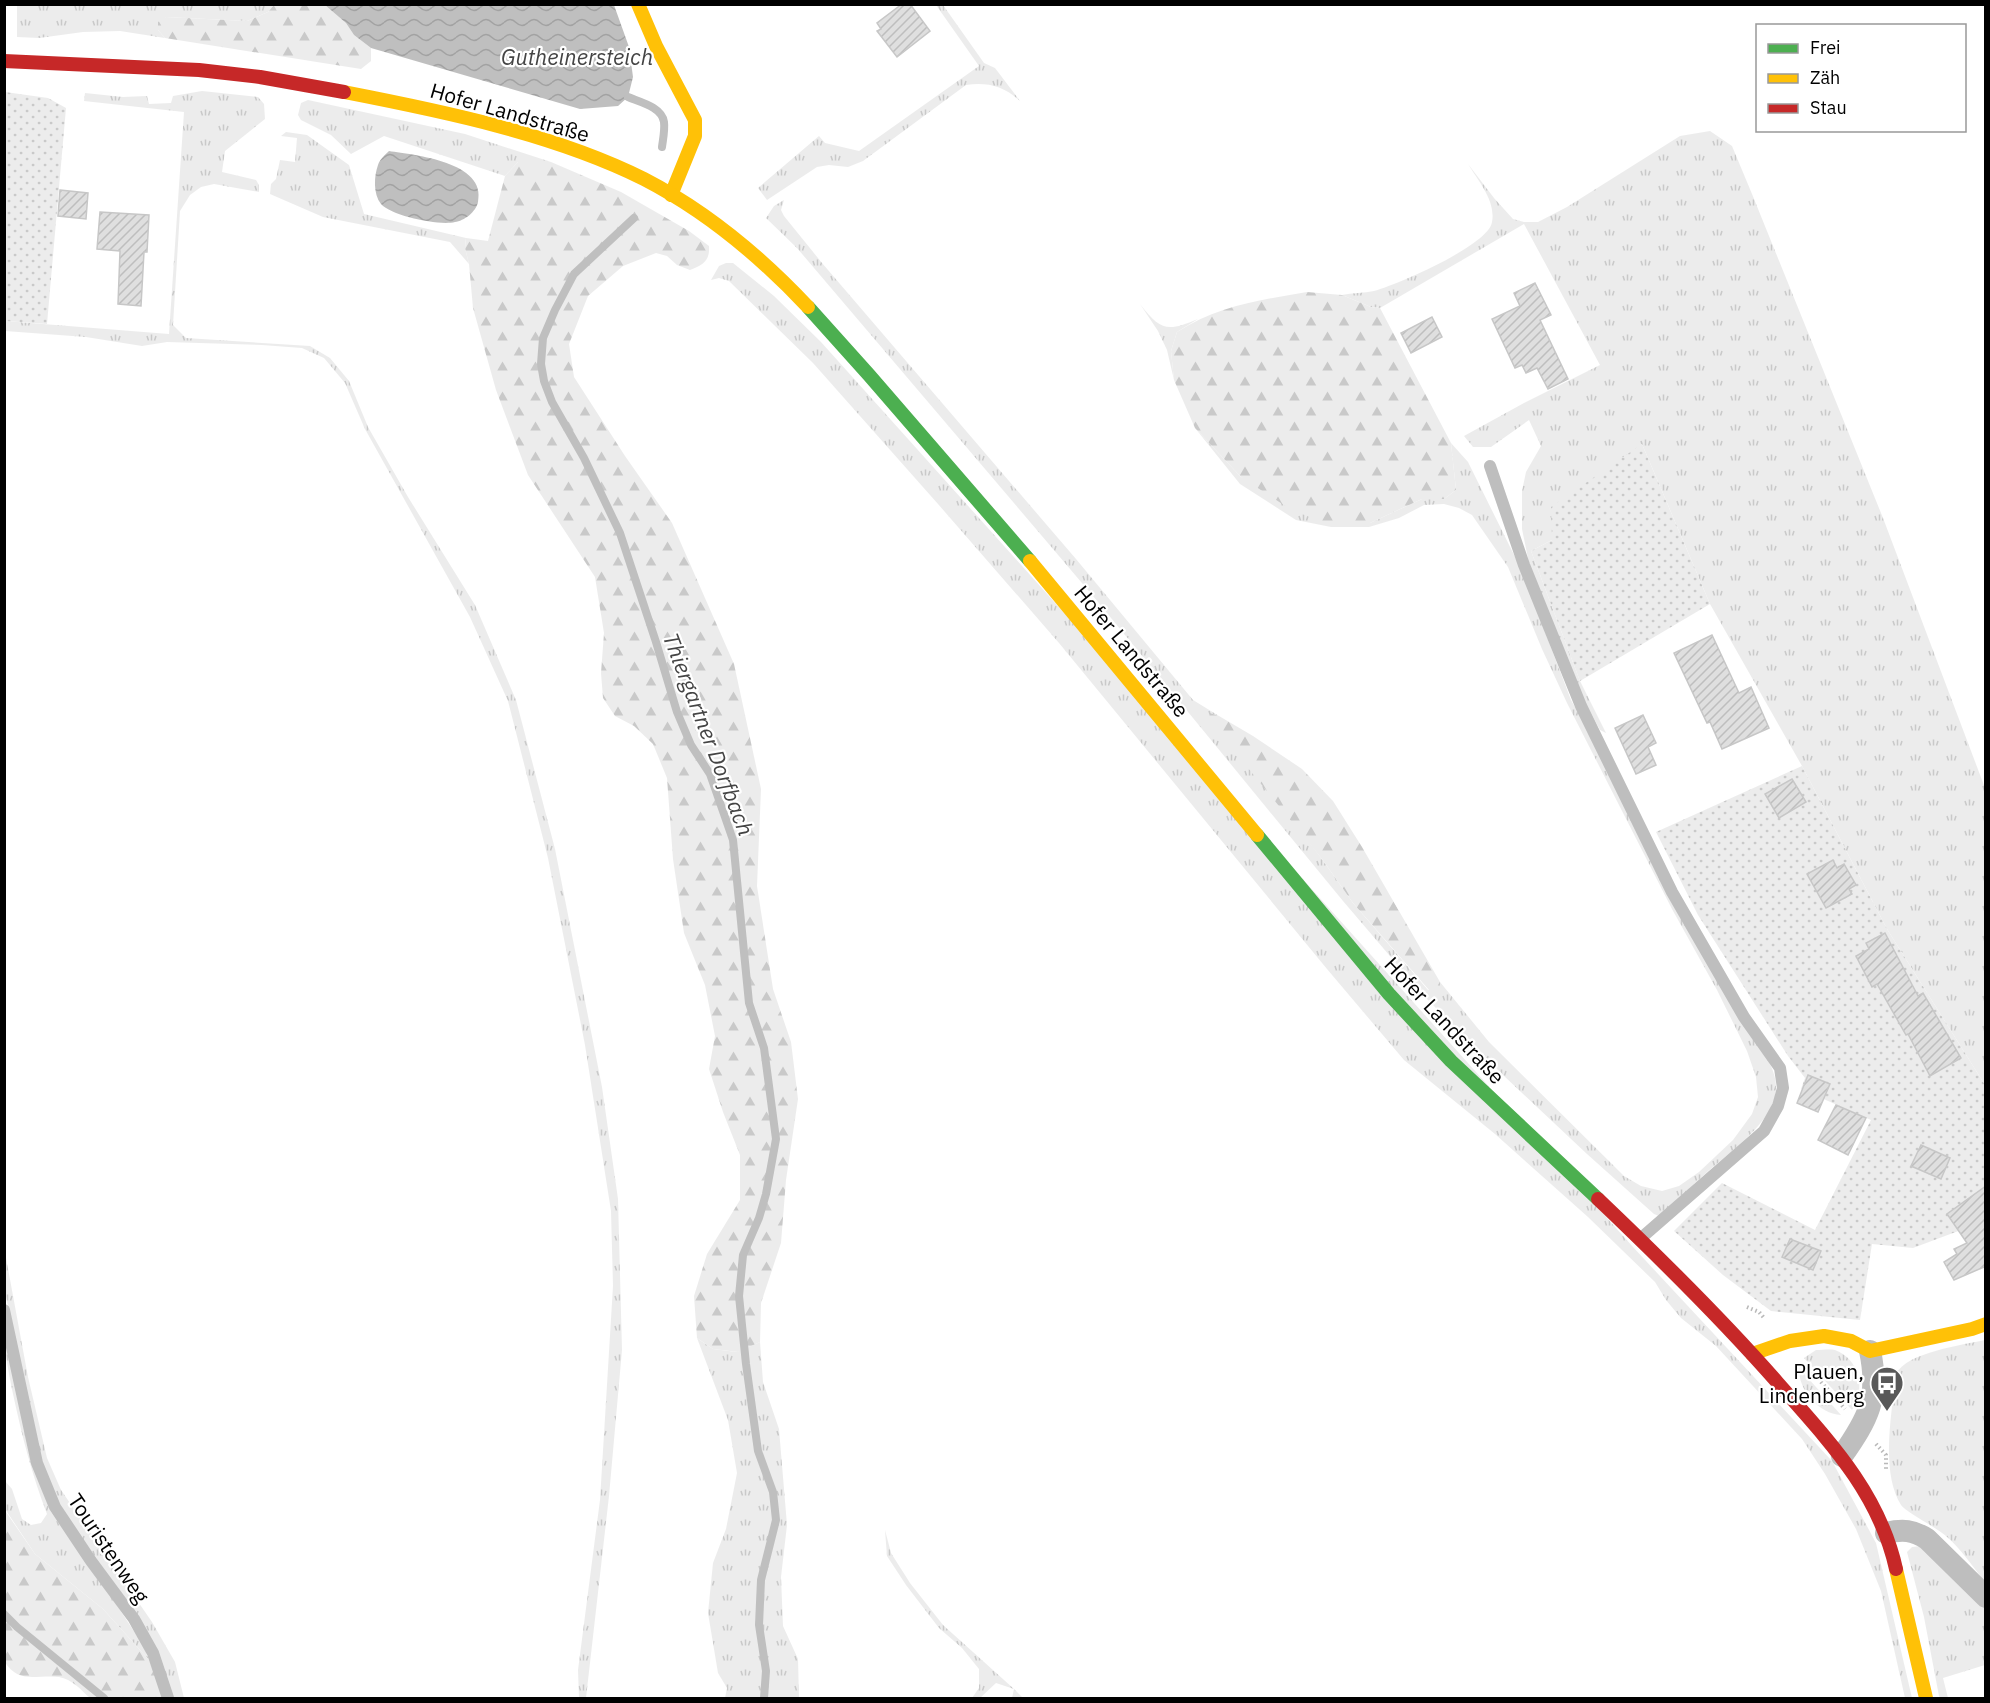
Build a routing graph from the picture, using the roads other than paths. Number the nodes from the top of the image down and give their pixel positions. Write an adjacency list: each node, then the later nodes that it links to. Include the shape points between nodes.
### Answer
1 (638, 4): 3 (main road, via 695,120 695,136)
2 (4, 61): 3 (main road, Hofer Landstraße, via 200,70 418,108 533,136 607,163)
3 (671, 195): 5 (main road, Hofer Landstraße, via 722,228 811,310 997,521 1389,994 1451,1061)
4 (1490, 466): 5 (lane, via 1524,565 1581,706 1672,892 1744,1017 1780,1068 1783,1088 1764,1131)
5 (1640, 1239): 9 (main road, Hofer Landstraße)
6 (4, 1310): 13 (lane, Touristenweg, via 37,1463 55,1507 134,1619 153,1653)
7 (1986, 1324): 8 (main road)
8 (1870, 1351): 9 (main road, via 1851,1341 1824,1336 1786,1342); 10 (street, via 1875,1380 1871,1407)
9 (1752, 1354): 10 (main road, Hofer Landstraße)
10 (1842, 1456): 11 (main road, Hofer Landstraße)
11 (1886, 1533): 12 (street, via 1919,1533); 14 (main road, Hofer Landstraße)
12 (1986, 1597)
13 (168, 1698)
14 (1926, 1698)

